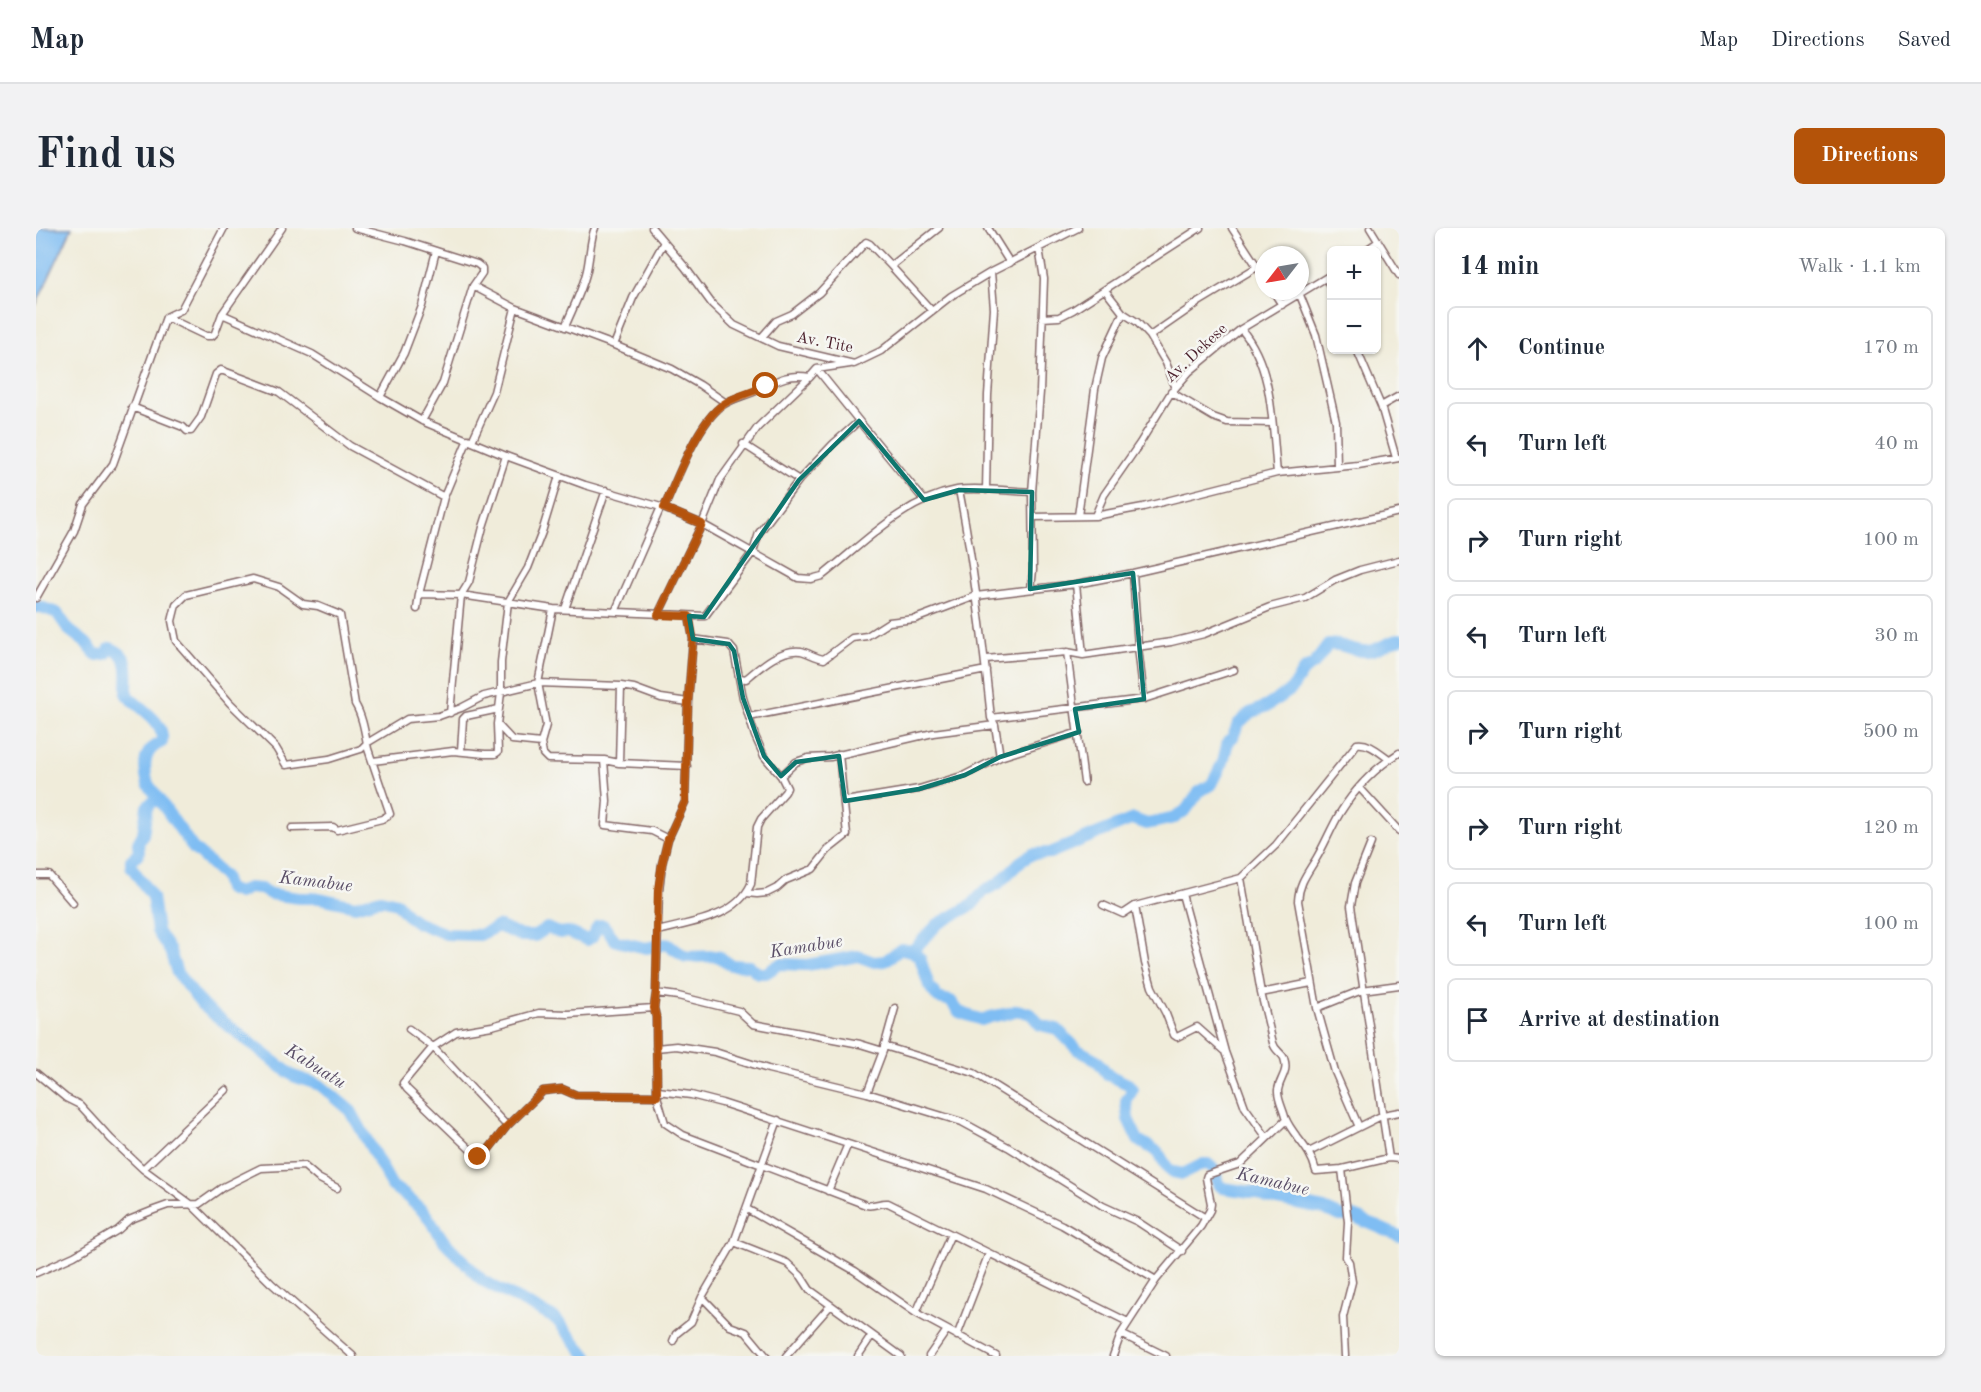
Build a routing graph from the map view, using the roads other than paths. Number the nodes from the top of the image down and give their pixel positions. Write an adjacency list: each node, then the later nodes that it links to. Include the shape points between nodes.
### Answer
1 (224, 228): 35 (street, via 181,310)
2 (282, 228): 34 (street)
3 (356, 228): 16 (street)
4 (595, 228): 37 (street, via 586,277)
5 (652, 228): 12 (street, Av. Tite)
6 (939, 228): 19 (street)
7 (988, 228): 17 (street)
8 (1078, 228): 15 (street, Av. Tite)
9 (1200, 228): 26 (street)
10 (1232, 228): 18 (street)
11 (1370, 228): 13 (street)
12 (664, 242): 40 (street, Av. Tite, via 712,304 734,325); 41 (street, via 633,298)
13 (1378, 242): 14 (street); 22 (street)
14 (1372, 246)
15 (1039, 248): 17 (street, Av. Tite); 36 (street, via 1044,279)
16 (436, 251): 24 (street, via 481,267 482,273); 48 (street, via 422,306)
17 (1010, 262): 21 (street, Av. Tite)
18 (1255, 264)
19 (891, 266): 32 (street); 40 (street, via 866,242 819,293 776,321)
20 (1255, 268): 39 (street)
21 (991, 272): 32 (street, Av. Tite); 65 (street, via 994,309)
22 (1399, 275)
23 (1327, 277): 25 (street, Av. Dekese)
24 (473, 286): 31 (street); 52 (street, via 443,383)
25 (1309, 289)
26 (1105, 290): 33 (street); 36 (street, via 1059,317)
27 (1279, 300): 30 (street)
28 (1291, 300): 30 (street, Av. Dekese)
29 (1302, 300): 59 (street, via 1316,334 1336,422)
30 (1282, 305): 38 (street, Av. Dekese)
31 (515, 308): 37 (street); 55 (street, via 494,392)
32 (932, 311): 43 (street, Av. Tite, via 881,351)
33 (1123, 313): 39 (street); 71 (street, via 1102,358)
34 (222, 314): 35 (street, via 212,336); 48 (street, via 312,354)
35 (166, 317): 51 (street)
36 (1042, 318): 66 (street)
37 (565, 327): 41 (street)
38 (1241, 329): 46 (street, Av. Dekese); 54 (street, via 1253,342 1259,358)
39 (1150, 336): 46 (street, via 1166,363)
40 (761, 338): 43 (street, Av. Tite, via 778,346)
41 (614, 345): 49 (street, via 672,369)
42 (1359, 354): 50 (street)
43 (854, 364): 44 (street)
44 (817, 369): 45 (street); 53 (street)
45 (810, 377): 49 (street, via 796,375 779,380); 56 (street)
46 (1173, 389): 54 (street, via 1213,417 1227,422); 72 (street, Av. Dekese, via 1104,495)
47 (1399, 396): 50 (street)
48 (380, 397): 52 (street)
49 (726, 402): 69 (street, via 697,436)
50 (1381, 406): 58 (street)
51 (132, 407): 67 (street, via 191,430 201,417 216,374 221,370 279,392 350,446); 83 (street, via 113,464 83,504 74,531)
52 (422, 421): 55 (street)
53 (859, 421): 62 (street); 68 (street)
54 (1272, 423): 60 (street)
55 (470, 440): 57 (street); 67 (street)
56 (743, 444): 62 (street); 74 (street, via 720,480)
57 (506, 456): 61 (street); 81 (street, via 469,582)
58 (1397, 458): 59 (street)
59 (1337, 466): 60 (street)
60 (1277, 473): 72 (street)
61 (559, 476): 63 (street); 84 (street, via 528,568)
62 (799, 480): 75 (street, via 759,534)
63 (606, 490): 69 (street); 87 (street)
64 (959, 490): 65 (street); 68 (street); 82 (street)
65 (986, 490): 66 (street)
66 (1032, 492): 73 (street)
67 (444, 497): 80 (street)
68 (924, 500): 75 (street, via 884,525 822,576 798,578)
69 (662, 508): 74 (street); 88 (street)
70 (1399, 512): 77 (street)
71 (1078, 516): 72 (street); 73 (street)
72 (1095, 516)
73 (1033, 517): 79 (street)
74 (702, 524): 75 (street); 89 (street)
75 (753, 552): 90 (street, via 706,615)
76 (1399, 560): 92 (street, via 1360,570 1305,598 1270,607 1204,634)
77 (1133, 573): 78 (street); 92 (street)
78 (1076, 584): 79 (street); 94 (street)
79 (1031, 589): 82 (street)
80 (419, 594): 81 (street); 85 (street)
81 (461, 595): 84 (street); 106 (street)
82 (976, 596): 95 (street); 98 (street, via 915,619 889,622 867,636 852,638 824,659 793,652 767,662 746,679)
83 (36, 598)
84 (508, 602): 86 (street); 101 (street)
85 (417, 609)
86 (553, 609): 87 (street); 99 (street)
87 (565, 609): 88 (street)
88 (615, 612): 89 (street)
89 (658, 615): 90 (street)
90 (689, 616): 91 (street)
91 (693, 639): 98 (street, via 732,647); 103 (street)
92 (1138, 647): 94 (street); 102 (street)
93 (1068, 652): 94 (street); 95 (street); 105 (street)
94 (1083, 655)
95 (986, 659): 96 (street)
96 (986, 670): 107 (street); 108 (street)
97 (1234, 670): 102 (street)
98 (740, 678): 107 (street)
99 (538, 683): 100 (street); 101 (street); 113 (street, via 546,725)
100 (621, 686): 103 (street); 121 (street)
101 (501, 693): 104 (street); 106 (street, via 484,696)
102 (1144, 699): 105 (street)
103 (688, 702): 122 (street)
104 (499, 709): 109 (street); 114 (street, via 463,719)
105 (1075, 709): 108 (street); 111 (street)
106 (450, 712): 112 (street, via 406,719)
107 (749, 717): 123 (street, via 764,756)
108 (991, 718): 110 (street)
109 (497, 724): 113 (street, via 512,740); 114 (street, via 497,753)
110 (995, 725): 116 (street, via 933,733); 117 (street)
111 (1079, 732): 117 (street); 124 (street)
112 (367, 743): 112 (street, via 355,704 338,613 303,604 279,587 253,579 186,594 176,605 172,621 176,641 230,704 276,748 286,765 329,759 361,749); 120 (street)
113 (541, 744): 119 (street, via 548,759)
114 (461, 751): 120 (street)
115 (1399, 753): 118 (street)
116 (839, 754): 123 (street, via 796,762); 126 (street)
117 (1000, 757): 126 (street, via 919,789)
118 (1389, 759): 125 (street); 132 (street, via 1368,745 1357,744 1276,845)
119 (604, 760): 121 (street); 129 (street, via 605,825 652,831)
120 (373, 761): 127 (street, via 390,814 337,830)
121 (619, 763): 122 (street)
122 (687, 766): 129 (street, via 685,802)
123 (781, 776): 133 (street, via 787,788 757,827 751,884)
124 (1084, 782)
125 (1359, 787): 128 (street); 139 (street, via 1340,813 1299,888)
126 (845, 801): 133 (street, via 847,835 813,869 767,893)
127 (292, 828)
128 (1399, 830)
129 (668, 839): 138 (street, via 658,890)
130 (1371, 843): 141 (street, via 1354,883 1351,906)
131 (36, 874): 135 (street, via 49,875)
132 (1241, 878): 134 (street); 143 (street)
133 (746, 892): 138 (street, via 722,912 697,923)
134 (1182, 894): 137 (street); 151 (street)
135 (73, 903)
136 (1102, 905): 137 (street, via 1123,914)
137 (1135, 906): 151 (street, via 1152,987 1174,1035 1197,1027)
138 (658, 931): 142 (street)
139 (1311, 983): 143 (street); 146 (street)
140 (1399, 985): 141 (street)
141 (1362, 990): 146 (street); 157 (street)
142 (656, 993): 144 (street); 150 (street, via 740,1011 753,1024)
143 (1261, 993): 159 (street, via 1274,1049 1284,1058 1286,1075 1278,1089)
144 (654, 1008): 148 (street, via 539,1013 456,1032); 149 (street)
145 (895, 1008): 150 (street)
146 (1317, 1008): 161 (street, via 1335,1072)
147 (409, 1029): 148 (street)
148 (433, 1047): 160 (street); 160 (street, via 404,1086 478,1157 485,1154)
149 (656, 1048): 154 (street, via 676,1046 715,1052 768,1070); 155 (street)
150 (883, 1048): 154 (street); 174 (street, via 974,1072)
151 (1225, 1052): 162 (street, via 1245,1107)
152 (36, 1073): 168 (street, via 80,1105)
153 (226, 1090): 168 (street)
154 (867, 1093): 177 (street, via 962,1122)
155 (658, 1094): 158 (street, via 692,1095); 160 (street, via 576,1095 562,1089 543,1091); 167 (street, via 668,1127)
156 (1399, 1112): 157 (street)
157 (1383, 1115): 161 (street); 165 (street)
158 (778, 1120): 163 (street); 167 (street)
159 (1286, 1120): 162 (street); 164 (street)
160 (507, 1126)
161 (1359, 1127): 164 (street)
162 (1267, 1138): 174 (street, via 1240,1164 1208,1175 1211,1204)
163 (848, 1144): 171 (street); 180 (street, via 986,1189 1062,1225)
164 (1310, 1152): 169 (street, via 1316,1171)
165 (1389, 1158): 166 (street); 169 (street)
166 (1399, 1159)
167 (763, 1164): 171 (street); 173 (street)
168 (143, 1169): 172 (street)
169 (1342, 1169): 199 (street, via 1348,1222 1346,1257 1352,1282 1343,1317)
170 (338, 1188): 172 (street, via 304,1166 261,1168)
171 (828, 1191): 175 (street, via 871,1206 888,1203)
172 (192, 1205): 179 (street, via 168,1205 129,1220 74,1256); 190 (street)
173 (747, 1209): 176 (street); 183 (street, via 855,1271)
174 (1204, 1217): 177 (street)
175 (951, 1234): 178 (street); 183 (street)
176 (734, 1242): 181 (street); 182 (street, via 787,1263)
177 (1182, 1251): 180 (street)
178 (989, 1253): 184 (street); 188 (street)
179 (36, 1273)
180 (1156, 1280): 184 (street)
181 (702, 1297): 189 (street, via 691,1322); 191 (street, via 730,1326 746,1332)
182 (830, 1306): 187 (street); 192 (street)
183 (916, 1313): 185 (street)
184 (1128, 1322): 186 (street)
185 (947, 1330): 188 (street); 195 (street)
186 (1121, 1334): 197 (street); 198 (street)
187 (872, 1335): 193 (street); 194 (street)
188 (957, 1336): 196 (street)
189 (673, 1341)
190 (353, 1356)
191 (766, 1356)
192 (786, 1356)
193 (858, 1356)
194 (901, 1356)
195 (929, 1356)
196 (996, 1356)
197 (1113, 1356)
198 (1166, 1356)
199 (1345, 1356)

